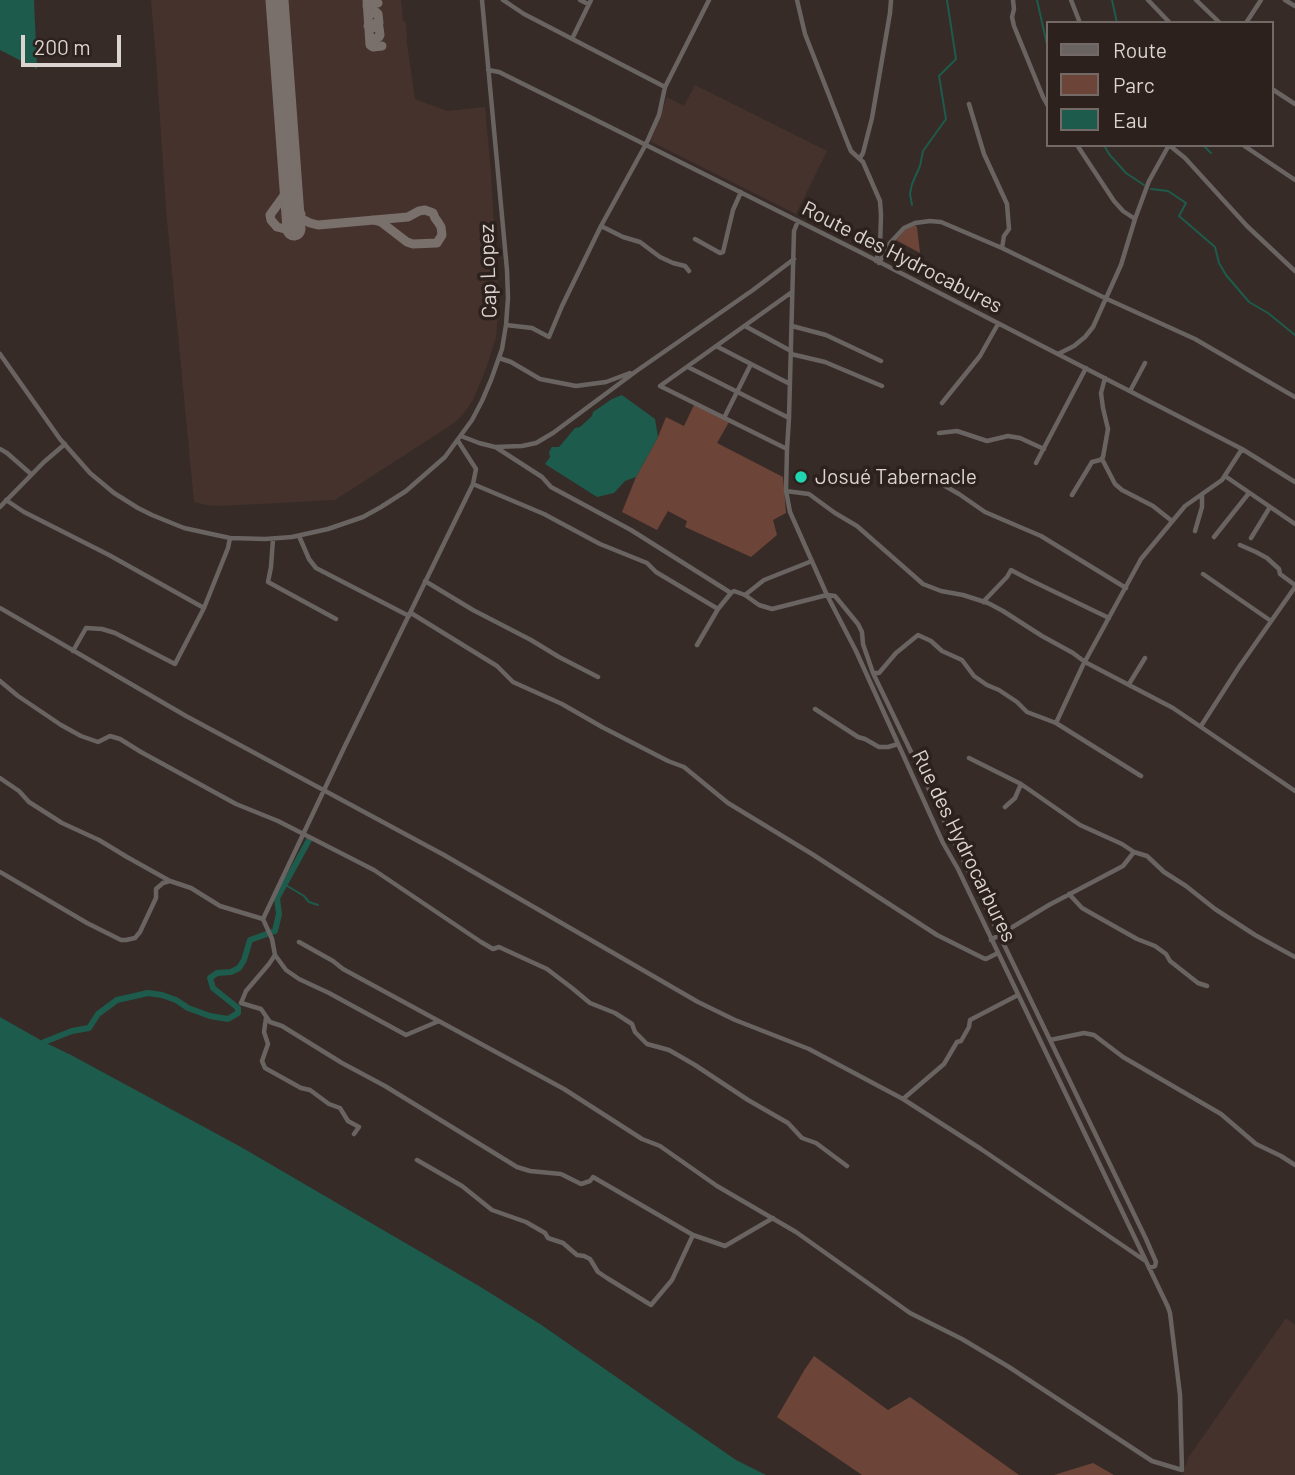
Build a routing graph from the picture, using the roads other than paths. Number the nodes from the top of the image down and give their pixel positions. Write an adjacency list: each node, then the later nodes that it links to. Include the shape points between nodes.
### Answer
1 (482, 0): 20 (street, Cap Lopez)
2 (503, 0): 19 (street)
3 (580, 0): 13 (street)
4 (709, 0): 21 (street)
5 (797, 0): 31 (street, via 826,90 851,151)
6 (891, 0): 31 (street, via 872,118)
7 (1013, 0): 23 (street, via 1014,26)
8 (1070, 0): 15 (street)
9 (1148, 0): 16 (street)
10 (1196, 0): 17 (street)
11 (1261, 0): 18 (street)
12 (1285, 0): 14 (street)
13 (589, 2): 19 (street)
14 (1295, 6)
15 (1079, 21)
16 (1168, 21)
17 (1218, 21)
18 (1247, 21)
19 (572, 39): 21 (street)
20 (488, 70): 26 (street, Route des Hydrocabures); 32 (street, Cap Lopez)
21 (664, 87): 26 (street, via 659,115)
22 (1274, 90): 25 (street)
23 (1046, 102)
24 (969, 104): 40 (street, via 984,154 1007,204 1009,229)
25 (1295, 104)
26 (646, 144): 35 (street, Route des Hydrocabures); 38 (street)
27 (1078, 147): 36 (street, via 1114,201)
28 (1168, 147): 36 (street)
29 (1171, 147): 44 (street)
30 (1246, 147): 34 (street)
31 (860, 158): 42 (street, via 880,201)
32 (498, 173): 33 (street); 48 (street, Cap Lopez, via 508,285)
33 (491, 174)
34 (1295, 180)
35 (741, 192): 37 (street, Route des Hydrocabures); 39 (street, via 723,252)
36 (1135, 219): 46 (street)
37 (798, 221): 41 (street, Rue des Hydrocarbures); 42 (street, Route des Hydrocabures)
38 (601, 226): 43 (street); 48 (street, via 549,337 533,328)
39 (695, 239)
40 (1002, 248): 42 (street, via 930,221 904,228); 46 (street)
41 (793, 259): 45 (street, Rue des Hydrocarbures); 61 (street)
42 (878, 262): 47 (street, Route des Hydrocabures)
43 (689, 271)
44 (1295, 271)
45 (793, 292): 49 (street); 50 (street, Rue des Hydrocarbures)
46 (1107, 299): 54 (street, via 1085,337); 67 (street, via 1195,339)
47 (999, 324): 54 (street, Route des Hydrocabures); 68 (street)
48 (506, 325): 55 (street, Cap Lopez)
49 (745, 326): 51 (street); 52 (street)
50 (792, 326): 52 (street, Rue des Hydrocarbures); 56 (street, via 826,335)
51 (716, 346): 58 (street); 59 (street)
52 (791, 352): 63 (street, Rue des Hydrocarbures); 64 (street)
53 (0, 354): 73 (street, Cap Lopez)
54 (1058, 354): 60 (street, Route des Hydrocabures)
55 (499, 358): 61 (street, via 540,379 576,386); 72 (street, Cap Lopez, via 482,401)
56 (881, 361)
57 (1145, 363): 65 (street)
58 (751, 364): 63 (street); 66 (street)
59 (687, 366): 66 (street); 69 (street, via 660,386)
60 (1086, 368): 62 (street, Route des Hydrocabures); 77 (street)
61 (635, 372): 74 (street, via 536,443)
62 (1105, 377): 65 (street, Route des Hydrocabures); 79 (street, via 1101,393 1108,429)
63 (790, 384): 70 (street, Rue des Hydrocarbures)
64 (882, 386)
65 (1130, 391): 78 (street, Route des Hydrocabures)
66 (738, 392): 69 (street); 70 (street)
67 (1295, 397)
68 (942, 403)
69 (724, 418): 76 (street)
70 (789, 418): 76 (street, Rue des Hydrocarbures)
71 (940, 433): 77 (street, via 957,431 987,441 1013,437)
72 (459, 438): 74 (street); 85 (street, via 476,469); 96 (street, Cap Lopez, via 424,477 381,507 338,526)
73 (65, 444): 82 (street); 98 (street, Cap Lopez, via 99,481 152,516)
74 (495, 447): 107 (street, via 551,486)
75 (0, 449): 82 (street)
76 (786, 449): 86 (street, Rue des Hydrocarbures)
77 (1044, 449): 80 (street)
78 (1242, 449): 83 (street); 84 (street, Route des Hydrocabures)
79 (1102, 459): 88 (street, via 1092,462); 93 (street, via 1115,484)
80 (1036, 463)
81 (922, 473): 105 (street, via 985,512 1041,536)
82 (31, 474): 90 (street)
83 (1225, 476): 87 (street); 89 (street)
84 (1295, 482)
85 (473, 484): 104 (street); 113 (street, via 647,563)
86 (786, 491): 102 (street, Rue des Hydrocarbures, via 790,512); 110 (street, via 809,494 857,526 923,584)
87 (1249, 493): 92 (street); 97 (street)
88 (1072, 495)
89 (1202, 495): 93 (street); 95 (street)
90 (6, 500): 91 (street); 112 (street)
91 (0, 507)
92 (1270, 507): 94 (street); 99 (street)
93 (1172, 521): 105 (street, via 1146,551)
94 (1295, 524)
95 (1195, 531)
96 (299, 536): 100 (street, Cap Lopez); 114 (street, via 316,568)
97 (1214, 537)
98 (230, 538): 100 (street, Cap Lopez); 112 (street)
99 (1251, 538)
100 (273, 539): 116 (street, via 268,582)
101 (1240, 545): 106 (street, via 1267,558)
102 (812, 561): 108 (street, via 764,580); 109 (street, Rue des Hydrocarbures)
103 (1203, 574): 117 (street)
104 (425, 581): 114 (street); 123 (street)
105 (1126, 588): 115 (street)
106 (1294, 589): 117 (street)
107 (731, 593): 108 (street); 113 (street)
108 (745, 595): 109 (street, via 772,609)
109 (827, 596): 122 (street, via 835,596 858,624); 129 (street, Rue des Hydrocarbures)
110 (983, 602): 115 (street, via 1011,570); 121 (street)
111 (0, 608): 119 (street)
112 (204, 608): 119 (street, via 176,664 102,629 86,628)
113 (718, 609): 118 (street)
114 (410, 614): 136 (street); 148 (street, via 496,666 513,682 684,767 728,803 937,935 986,959)
115 (1110, 618): 121 (street)
116 (335, 619)
117 (1271, 621): 128 (street)
118 (697, 645)
119 (73, 651): 136 (street)
120 (1145, 658): 125 (street)
121 (1085, 662): 125 (street); 127 (street)
122 (873, 673): 127 (street, via 879,673 918,635 962,660 974,676 1027,712); 131 (street)
123 (598, 677)
124 (0, 681): 139 (street, via 81,736 98,742 110,736 120,739 236,804)
125 (1129, 684): 128 (street)
126 (815, 709): 129 (street, via 879,747)
127 (1056, 723): 133 (street)
128 (1201, 726): 137 (street)
129 (898, 744): 132 (street, Rue des Hydrocarbures)
130 (969, 758): 135 (street)
131 (920, 771): 132 (street); 145 (street)
132 (911, 775): 146 (street, Rue des Hydrocarbures)
133 (1141, 776)
134 (0, 778): 142 (street, via 62,823)
135 (1021, 784): 138 (street); 140 (street, via 1080,825)
136 (325, 790): 139 (street); 156 (street, via 698,1002 809,1049)
137 (1295, 791)
138 (1005, 807)
139 (304, 834): 144 (street); 160 (street, via 374,870 493,949 499,947 547,970 590,1003 632,1024 647,1044 695,1065)
140 (1135, 852): 143 (street, via 1123,866); 150 (street, via 1147,856 1215,909)
141 (0, 872): 142 (street, via 121,940 138,935 156,889)
142 (170, 881): 144 (street, via 220,906)
143 (1069, 894): 145 (street); 151 (street, via 1082,908 1155,946)
144 (262, 919): 149 (street)
145 (1000, 936): 146 (street); 155 (street)
146 (991, 940): 148 (street, Rue des Hydrocarbures)
147 (299, 942): 154 (street)
148 (998, 953): 152 (street, Rue des Hydrocarbures)
149 (275, 955): 153 (street, via 241,1003 261,1009); 154 (street, via 299,979 406,1035)
150 (1295, 957)
151 (1207, 986)
152 (1018, 995): 156 (street, via 970,1020 943,1065); 163 (street, Rue des Hydrocarbures)
153 (267, 1016): 157 (street, via 265,1068 340,1108 348,1121 359,1127); 162 (street, via 270,1023 517,1167 561,1174 581,1184 593,1177)
154 (439, 1021): 161 (street, via 564,1089)
155 (1050, 1040): 159 (street, via 1094,1035 1221,1114 1256,1144); 164 (street, via 1156,1262)
156 (903, 1099): 163 (street)
157 (355, 1134)
158 (416, 1160): 162 (street, via 462,1186 492,1210 526,1222 590,1259 607,1279 651,1305 672,1280)
159 (1295, 1164)
160 (847, 1166)
161 (773, 1218): 162 (street, via 725,1246); 164 (street, Rue des Hydrocarbures, via 910,1313 1009,1367 1152,1461 1182,1470 1181,1395 1170,1313)
162 (693, 1235)
163 (1145, 1261): 164 (street, Rue des Hydrocarbures)
164 (1149, 1268)

